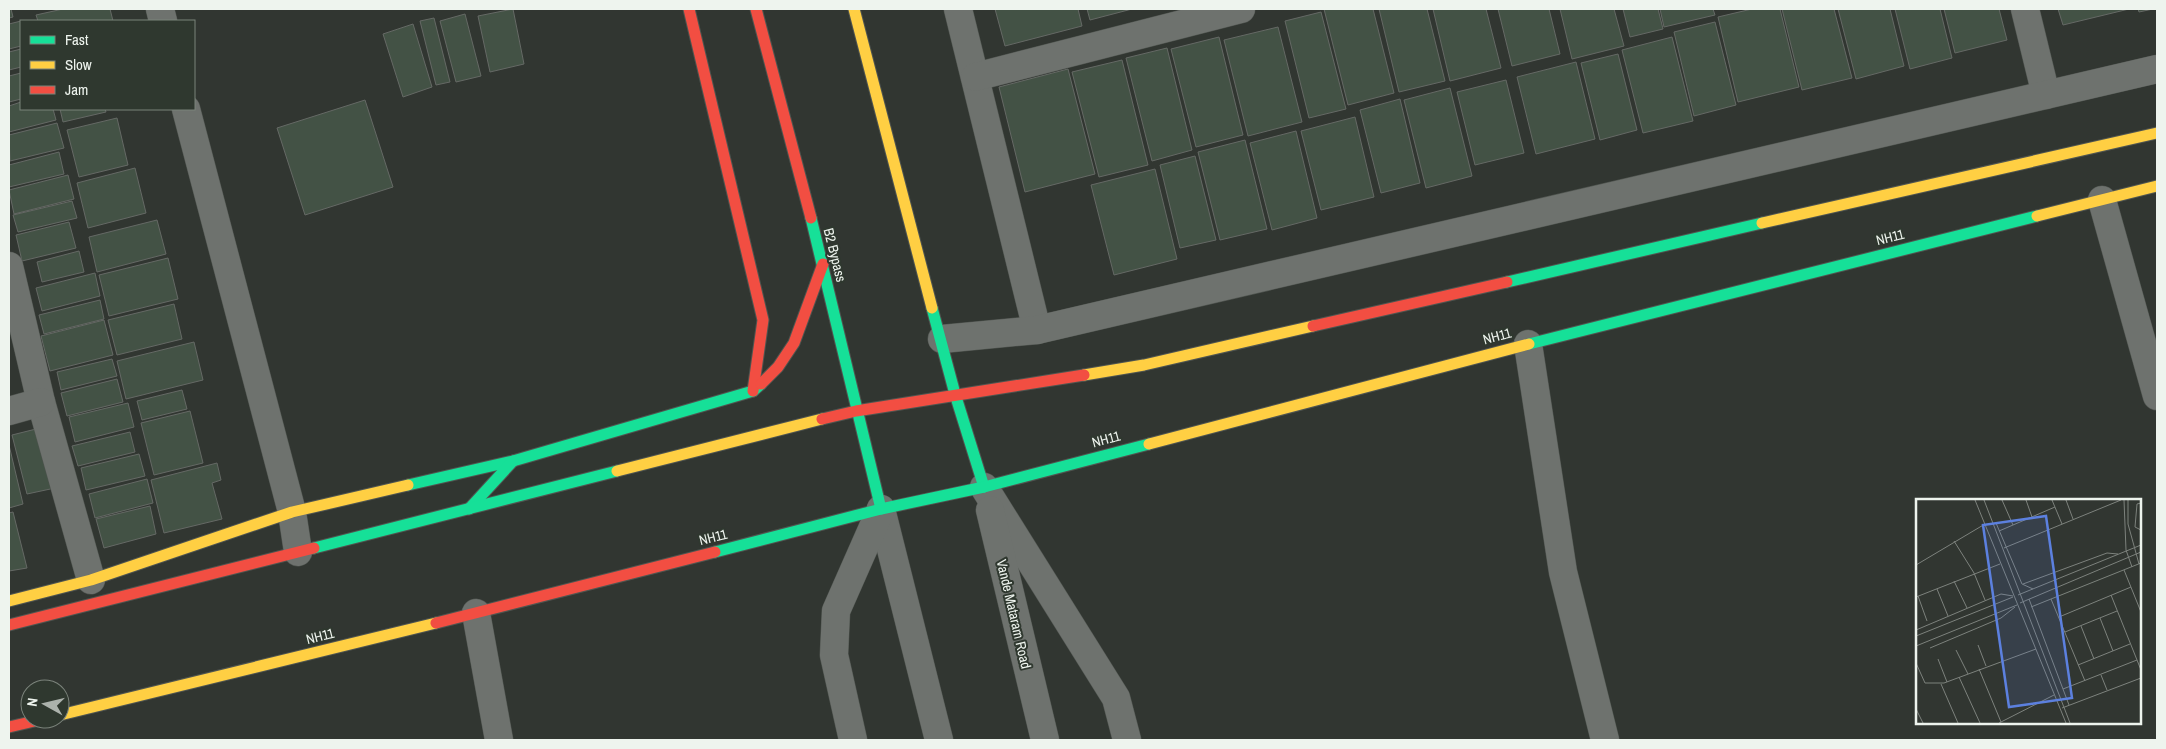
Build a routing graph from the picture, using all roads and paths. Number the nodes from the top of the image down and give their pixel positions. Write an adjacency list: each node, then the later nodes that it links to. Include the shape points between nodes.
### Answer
1 (689, 9): 20 (main road, via 763,320)
2 (756, 9): 15 (main road, B2 Bypass)
3 (854, 9): 18 (main road)
4 (958, 9): 9 (street)
5 (1241, 9): 7 (street)
6 (2026, 9): 10 (street)
7 (1190, 15): 9 (street)
8 (2157, 69): 10 (street)
9 (975, 77): 17 (street)
10 (2046, 95): 17 (street)
11 (186, 110): 30 (street)
12 (2157, 132): 21 (main road, via 1144,365)
13 (2157, 186): 14 (main road, NH11)
14 (2102, 200): 19 (main road, NH11); 22 (street)
15 (823, 264): 20 (main road, via 794,343 778,367); 25 (main road, B2 Bypass)
16 (9, 266): 23 (street)
17 (1037, 330): 18 (street)
18 (942, 339): 21 (main road)
19 (1528, 344): 27 (main road, NH11); 42 (street, via 1563,572)
20 (753, 391): 26 (main road)
21 (955, 394): 25 (main road); 27 (main road)
22 (2157, 396)
23 (41, 402): 24 (street); 32 (street)
24 (9, 411)
25 (856, 411): 28 (main road); 29 (main road, B2 Bypass)
26 (512, 460): 28 (main road); 30 (main road)
27 (984, 487): 29 (main road, NH11); 40 (street, Vande Mataram Road); 41 (street, via 1116,698)
28 (469, 509): 31 (main road)
29 (881, 509): 34 (main road, NH11); 38 (street, via 836,611 834,655); 39 (street)
30 (292, 512): 31 (street); 32 (main road)
31 (298, 552): 35 (main road)
32 (91, 580): 33 (main road)
33 (9, 601)
34 (476, 613): 36 (main road, NH11); 37 (street)
35 (9, 625)
36 (70, 713)
37 (499, 740)
38 (853, 740)
39 (939, 740)
40 (1045, 740)
41 (1127, 740)
42 (1605, 740)

